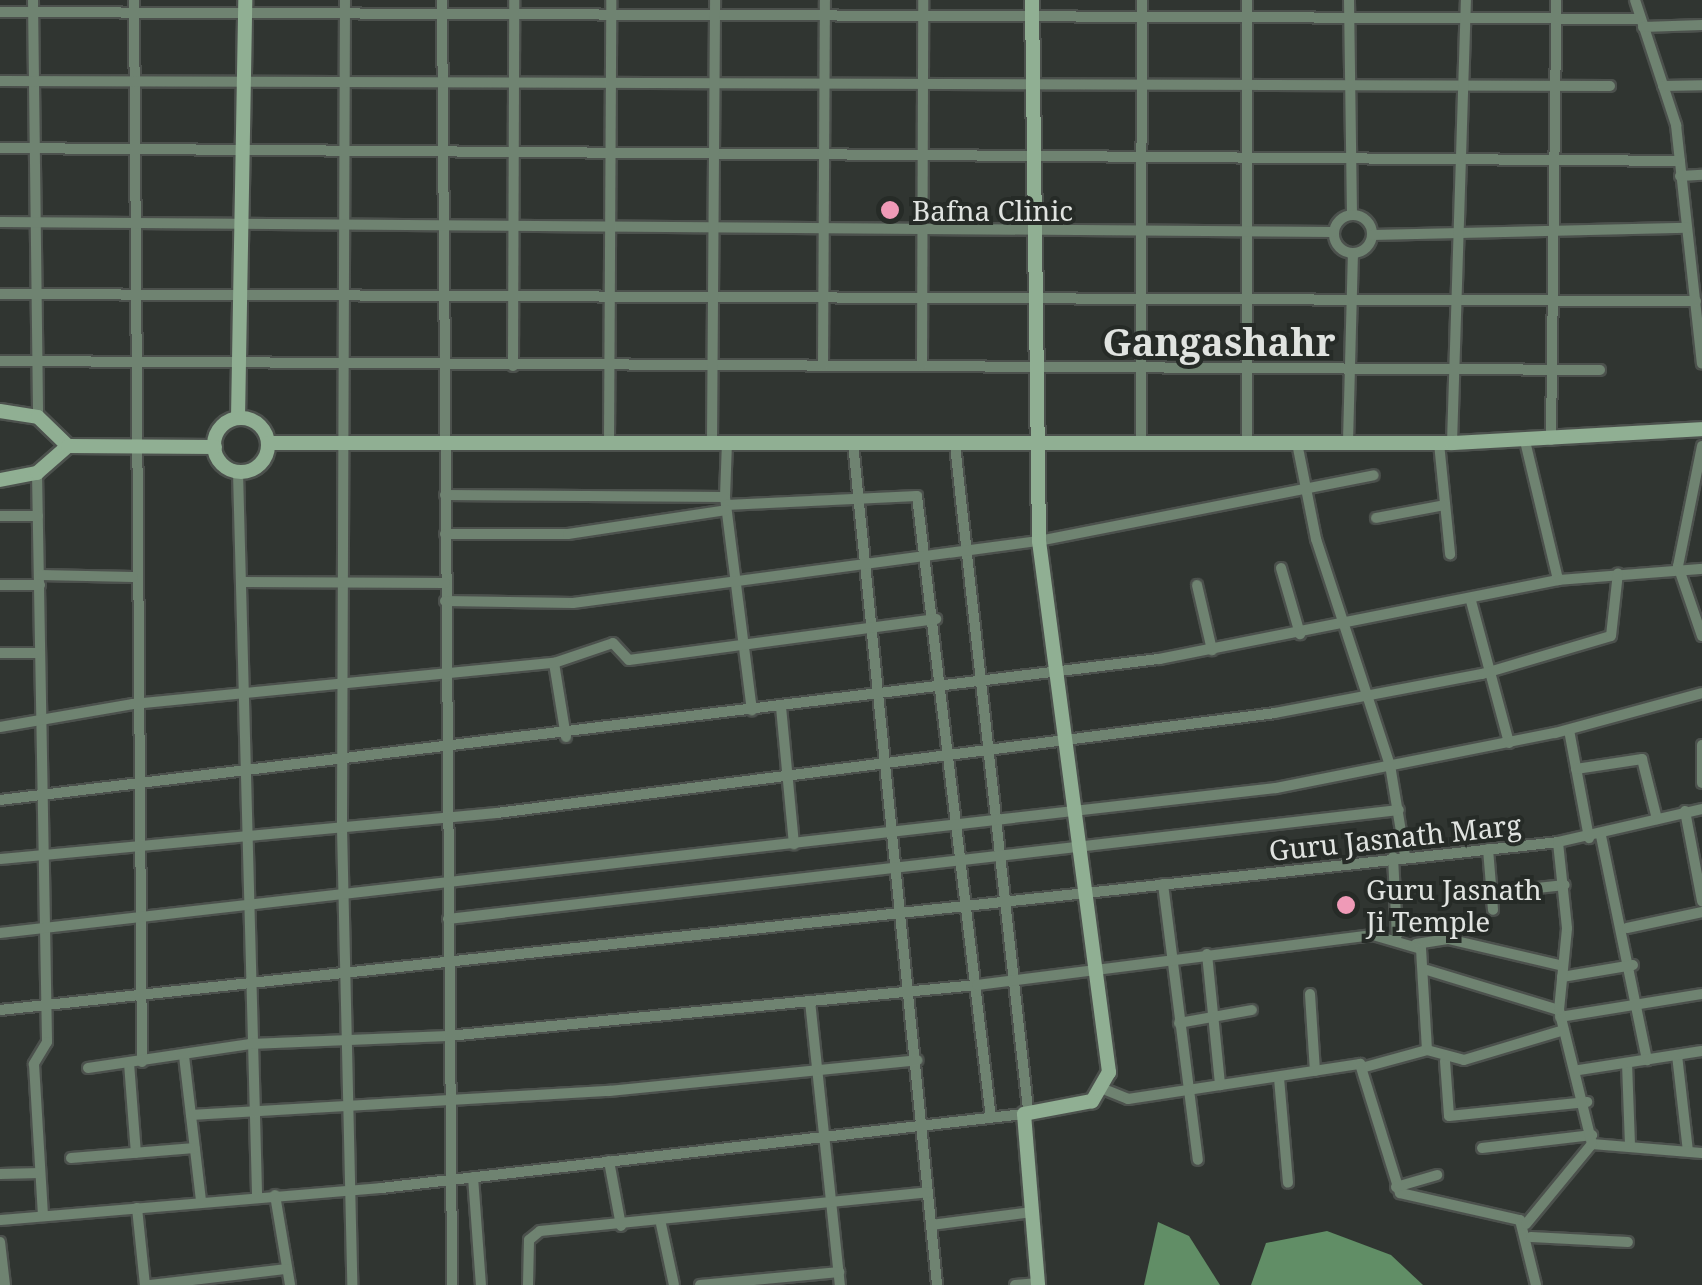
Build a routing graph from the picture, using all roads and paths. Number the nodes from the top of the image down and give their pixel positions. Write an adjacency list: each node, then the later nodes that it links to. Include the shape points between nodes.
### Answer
1 (134, 0): 20 (street)
2 (345, 0): 19 (street)
3 (442, 0): 24 (street)
4 (514, 0): 22 (street)
5 (611, 0): 23 (street)
6 (715, 0): 21 (street)
7 (825, 0): 25 (street)
8 (923, 0): 28 (street)
9 (1032, 0): 26 (street)
10 (1142, 0): 29 (street)
11 (1247, 0): 27 (street)
12 (1349, 0): 30 (street)
13 (1466, 0): 31 (street)
14 (1556, 0): 32 (street)
15 (1635, 0): 33 (street)
16 (33, 6): 18 (street); 20 (street); 35 (street)
17 (244, 8): 19 (street); 20 (street); 38 (street)
18 (0, 12)
19 (345, 13): 24 (street); 39 (street)
20 (134, 14): 37 (street)
21 (716, 14): 23 (street); 25 (street); 42 (street)
22 (514, 15): 23 (street); 24 (street); 43 (street)
23 (611, 15): 41 (street)
24 (442, 16): 40 (street)
25 (824, 16): 28 (street); 44 (street)
26 (1032, 16): 28 (street); 29 (street); 46 (street)
27 (1247, 16): 29 (street); 30 (street); 48 (street)
28 (923, 18): 45 (street)
29 (1142, 18): 47 (street)
30 (1349, 20): 31 (street); 52 (street)
31 (1466, 20): 32 (street); 53 (street)
32 (1556, 22): 33 (street); 54 (street)
33 (1641, 23): 34 (street); 51 (street)
34 (1702, 25)
35 (35, 80): 36 (street); 37 (street); 55 (street)
36 (0, 81)
37 (136, 82): 38 (street); 58 (street)
38 (242, 83): 39 (street); 57 (street)
39 (347, 83): 40 (street); 59 (street)
40 (443, 83): 43 (street); 60 (street)
41 (611, 83): 42 (street); 43 (street); 62 (street)
42 (716, 83): 44 (street); 63 (street)
43 (515, 84): 61 (street)
44 (824, 84): 45 (street); 66 (street)
45 (924, 85): 46 (street); 64 (street)
46 (1030, 85): 47 (street); 65 (street)
47 (1141, 85): 48 (street); 67 (street)
48 (1246, 85): 52 (street); 69 (street)
49 (1702, 85): 51 (street)
50 (1610, 86): 54 (street)
51 (1663, 86): 72 (street)
52 (1351, 87): 53 (street); 68 (street)
53 (1463, 89): 54 (street); 70 (street)
54 (1554, 90): 71 (street)
55 (36, 147): 56 (street); 58 (street); 77 (street)
56 (0, 148)
57 (239, 149): 58 (street); 59 (street); 78 (street)
58 (136, 151): 80 (street)
59 (346, 151): 60 (street); 81 (street)
60 (444, 151): 61 (street); 79 (street)
61 (512, 151): 62 (street); 82 (street)
62 (610, 151): 63 (street); 84 (street)
63 (716, 152): 66 (street); 88 (street)
64 (923, 152): 65 (street); 66 (street); 85 (street)
65 (1031, 152): 67 (street); 89 (street)
66 (823, 153): 87 (street)
67 (1140, 154): 69 (street); 83 (street)
68 (1352, 154): 69 (street); 70 (street); 75 (street)
69 (1246, 155): 90 (street)
70 (1462, 155): 71 (street); 92 (street)
71 (1557, 156): 72 (street); 86 (street)
72 (1680, 161): 73 (street)
73 (1680, 176): 74 (street); 91 (street)
74 (1702, 176)
75 (1352, 214): 93 (street); 94 (street)
76 (0, 222): 77 (street)
77 (38, 222): 80 (street); 97 (street)
78 (238, 222): 80 (street); 81 (street); 98 (street)
79 (446, 222): 81 (street); 82 (street); 106 (street)
80 (134, 223): 99 (street)
81 (348, 223): 100 (street)
82 (513, 225): 84 (street); 101 (street)
83 (1140, 225): 89 (street); 90 (street); 103 (street)
84 (610, 226): 88 (street); 102 (street)
85 (922, 226): 87 (street); 89 (street); 104 (street)
86 (1555, 226): 91 (street); 92 (street); 113 (street)
87 (825, 227): 88 (street); 108 (street)
88 (717, 228): 107 (street)
89 (1031, 228): 105 (street)
90 (1246, 228): 93 (street); 109 (street)
91 (1686, 228): 111 (street)
92 (1458, 230): 94 (street); 112 (street)
93 (1333, 232): 95 (street)
94 (1372, 236): 95 (street)
95 (1353, 253): 110 (street)
96 (0, 294): 97 (street)
97 (40, 294): 99 (street); 116 (street)
98 (238, 296): 99 (street); 100 (street); 118 (street)
99 (136, 298): 117 (street)
100 (348, 298): 106 (street); 119 (street)
101 (513, 298): 102 (street); 106 (street); 122 (street)
102 (610, 298): 107 (street); 123 (street)
103 (1140, 298): 105 (street); 109 (street); 128 (street)
104 (922, 299): 105 (street); 108 (street); 125 (street)
105 (1032, 299): 127 (street)
106 (447, 300): 126 (street)
107 (715, 300): 108 (street); 121 (street)
108 (824, 300): 124 (street)
109 (1245, 300): 110 (street); 132 (street)
110 (1348, 300): 112 (street); 129 (street)
111 (1696, 301): 113 (street); 114 (street)
112 (1455, 302): 113 (street); 130 (street)
113 (1552, 303): 133 (street)
114 (1701, 334): 120 (street)
115 (0, 362): 116 (street)
116 (38, 362): 117 (street); 135 (street)
117 (136, 363): 118 (street); 149 (street)
118 (238, 364): 119 (street); 136 (street)
119 (346, 364): 126 (street); 141 (street)
120 (1702, 364)
121 (713, 365): 123 (street); 124 (street); 143 (street)
122 (513, 366): 123 (street); 126 (street)
123 (611, 366): 150 (street)
124 (823, 366): 125 (street)
125 (922, 366): 127 (street)
126 (445, 367): 142 (street)
127 (1034, 367): 128 (street); 154 (street)
128 (1140, 368): 132 (street); 152 (street)
129 (1348, 369): 130 (street); 132 (street); 146 (street)
130 (1454, 369): 133 (street); 147 (street)
131 (1600, 370): 133 (street)
132 (1246, 372): 144 (street)
133 (1550, 372): 138 (street)
134 (0, 411): 135 (street)
135 (38, 417): 153 (street)
136 (238, 418): 140 (street, via 254,422); 156 (street, via 218,431)
137 (1702, 430): 138 (street)
138 (1551, 440): 139 (street)
139 (1525, 441): 147 (street); 182 (street)
140 (268, 442): 141 (street); 157 (street, via 260,464)
141 (345, 442): 142 (street); 184 (street)
142 (446, 442): 150 (street); 161 (street)
143 (719, 442): 148 (street); 150 (street); 164 (street)
144 (1247, 442): 145 (street); 152 (street)
145 (1297, 442): 146 (street); 163 (street)
146 (1348, 442): 147 (street)
147 (1446, 443): 165 (street)
148 (853, 444): 151 (street); 162 (street)
149 (134, 445): 153 (street); 156 (street); 179 (street)
150 (609, 445)
151 (955, 445): 154 (street); 171 (street)
152 (1142, 445): 154 (street)
153 (68, 446): 158 (street)
154 (1034, 446): 170 (street)
155 (1702, 446): 175 (street)
156 (215, 447): 157 (street)
157 (238, 472): 183 (street)
158 (37, 473): 160 (street); 167 (street)
159 (1374, 475): 163 (street)
160 (0, 480)
161 (446, 494): 164 (street); 169 (street)
162 (854, 496): 164 (street); 172 (street, via 914,493); 174 (street)
163 (1305, 496): 170 (street); 191 (street)
164 (726, 504): 169 (street, via 568,534); 180 (street)
165 (1445, 505): 168 (street); 173 (street)
166 (0, 516): 167 (street)
167 (38, 516): 181 (street)
168 (1376, 518)
169 (446, 534): 185 (street)
170 (1039, 541): 171 (street); 200 (street)
171 (965, 549): 172 (street); 203 (street)
172 (928, 553): 174 (street); 190 (street)
173 (1450, 554)
174 (864, 560): 180 (street); 192 (street)
175 (1678, 566): 177 (street); 178 (street); 193 (street)
176 (1281, 568): 194 (street)
177 (1702, 569)
178 (1618, 573): 182 (street); 201 (street, via 1611,636)
179 (134, 577): 181 (street); 210 (street)
180 (735, 578): 188 (street, via 558,604); 195 (street)
181 (40, 580): 186 (street); 198 (street)
182 (1558, 580): 189 (street)
183 (240, 582): 184 (street); 207 (street)
184 (344, 582): 185 (street); 204 (street)
185 (445, 583): 188 (street)
186 (0, 584)
187 (1197, 585): 196 (street)
188 (445, 601): 202 (street)
189 (1471, 601): 191 (street); 201 (street)
190 (936, 619): 192 (street); 205 (street)
191 (1342, 626): 194 (street); 209 (street)
192 (870, 628): 195 (street); 208 (street)
193 (1701, 630)
194 (1300, 634): 196 (street)
195 (744, 645): 199 (street, via 628,660 612,643); 212 (street)
196 (1212, 650): 200 (street)
197 (0, 652): 198 (street)
198 (40, 653): 213 (street)
199 (554, 662): 202 (street); 216 (street)
200 (1057, 671): 203 (street); 217 (street)
201 (1490, 672): 209 (street); 218 (street)
202 (443, 676): 204 (street); 220 (street)
203 (982, 681): 205 (street); 221 (street)
204 (343, 684): 207 (street); 223 (street)
205 (944, 686): 208 (street); 222 (street)
206 (1702, 693): 215 (street)
207 (243, 694): 210 (street); 227 (street)
208 (876, 694): 211 (street); 224 (street)
209 (1364, 697): 217 (street); 225 (street)
210 (133, 704): 213 (street); 229 (street)
211 (781, 706): 212 (street); 228 (street)
212 (752, 710): 216 (street)
213 (40, 722): 214 (street); 231 (street)
214 (0, 727)
215 (1569, 730): 218 (street); 226 (street)
216 (566, 736): 220 (street)
217 (1066, 739): 221 (street); 236 (street)
218 (1509, 743): 225 (street)
219 (1702, 745): 230 (street)
220 (442, 749): 223 (street); 237 (street)
221 (989, 749): 222 (street); 239 (street)
222 (952, 753): 224 (street); 240 (street)
223 (344, 759): 227 (street); 241 (street)
224 (884, 763): 228 (street); 242 (street)
225 (1390, 764): 234 (street); 236 (street)
226 (1576, 768): 238 (street, via 1642,759); 244 (street)
227 (244, 770): 229 (street); 243 (street)
228 (788, 775): 237 (street); 246 (street)
229 (138, 778): 231 (street); 247 (street)
230 (1702, 782)
231 (40, 794): 232 (street); 250 (street)
232 (0, 800)
233 (1702, 809): 235 (street, Guru Jasnath Marg)
234 (1400, 810): 249 (street); 251 (street)
235 (1685, 811): 238 (street, Guru Jasnath Marg); 263 (street)
236 (1077, 812): 239 (street); 249 (street)
237 (445, 816): 241 (street); 259 (street)
238 (1657, 819): 244 (street, Guru Jasnath Marg)
239 (998, 820): 240 (street); 254 (street)
240 (959, 824): 242 (street); 255 (street)
241 (342, 828): 243 (street); 262 (street)
242 (894, 835): 246 (street); 256 (street)
243 (243, 837): 247 (street); 266 (street)
244 (1595, 837): 245 (street, Guru Jasnath Marg); 272 (street)
245 (1558, 842): 248 (street, Guru Jasnath Marg); 258 (street)
246 (794, 844): 259 (street)
247 (139, 846): 250 (street); 271 (street)
248 (1488, 849): 251 (street, Guru Jasnath Marg); 261 (street)
249 (1083, 851): 254 (street); 260 (street)
250 (42, 855): 253 (street); 273 (street)
251 (1405, 856): 252 (street, Guru Jasnath Marg)
252 (1392, 857): 257 (street, Guru Jasnath Marg); 275 (street)
253 (0, 859)
254 (1001, 859): 255 (street); 264 (street)
255 (963, 861): 256 (street); 265 (street)
256 (897, 867): 268 (street); 270 (street)
257 (1162, 884): 260 (street, Guru Jasnath Marg); 278 (street)
258 (1565, 885): 261 (street); 283 (street)
259 (449, 886): 262 (street); 270 (street)
260 (1088, 891): 264 (street, Guru Jasnath Marg); 281 (street)
261 (1492, 893): 267 (street)
262 (348, 899): 266 (street); 284 (street)
263 (1702, 900)
264 (1006, 901): 265 (street, Guru Jasnath Marg); 285 (street)
265 (968, 903): 268 (street, Guru Jasnath Marg); 287 (street)
266 (243, 909): 271 (street); 286 (street)
267 (1493, 910)
268 (902, 911): 279 (street, Guru Jasnath Marg); 288 (street)
269 (1702, 912): 272 (street)
270 (448, 919): 279 (street)
271 (142, 921): 273 (street); 289 (street)
272 (1626, 928): 280 (street)
273 (43, 930): 274 (street); 293 (street)
274 (0, 933)
275 (1397, 935): 276 (street); 277 (street)
276 (1416, 944): 282 (street); 283 (street, via 1448,939)
277 (1207, 954): 278 (street); 298 (street)
278 (1171, 958): 281 (street); 299 (street)
279 (448, 962): 284 (street, Guru Jasnath Marg); 302 (street)
280 (1633, 965): 283 (street); 294 (street)
281 (1098, 966): 285 (street); 321 (street)
282 (1427, 970): 297 (street); 304 (street)
283 (1563, 972): 297 (street)
284 (346, 973): 286 (street, Guru Jasnath Marg); 301 (street)
285 (1014, 978): 287 (street); 327 (street)
286 (246, 983): 289 (street, Guru Jasnath Marg); 303 (street)
287 (977, 985): 288 (street); 329 (street)
288 (910, 990): 292 (street); 308 (street)
289 (142, 994): 293 (street, Guru Jasnath Marg); 311 (street)
290 (1310, 994): 318 (street)
291 (1702, 994): 294 (street)
292 (810, 1001): 302 (street); 316 (street)
293 (45, 1002): 295 (street, Guru Jasnath Marg); 342 (street, via 47,1042 34,1064)
294 (1639, 1004): 297 (street); 309 (street)
295 (0, 1010)
296 (1252, 1010): 298 (street)
297 (1560, 1014): 300 (street)
298 (1212, 1017): 299 (street); 320 (street)
299 (1179, 1023): 322 (street)
300 (1564, 1030): 310 (street); 317 (street)
301 (348, 1036): 302 (street); 303 (street); 323 (street)
302 (448, 1036): 324 (street)
303 (250, 1044): 307 (street); 326 (street)
304 (1427, 1050): 310 (street); 314 (street)
305 (1702, 1050): 306 (street)
306 (1677, 1055): 309 (street); 336 (street)
307 (184, 1056): 311 (street); 328 (street)
308 (916, 1060): 316 (street); 330 (street)
309 (1647, 1060): 313 (street)
310 (1445, 1061): 325 (street, via 1450,1116)
311 (142, 1062): 312 (street)
312 (129, 1063): 315 (street); 337 (street)
313 (1627, 1063): 317 (street); 333 (street)
314 (1365, 1067): 318 (street); 348 (street)
315 (88, 1068)
316 (816, 1069): 324 (street); 331 (street)
317 (1579, 1070): 325 (street)
318 (1314, 1071): 319 (street)
319 (1278, 1078): 320 (street); 347 (street)
320 (1220, 1086): 322 (street)
321 (1106, 1090): 322 (street, via 1128,1099); 327 (street, via 1092,1101)
322 (1188, 1090): 340 (street)
323 (349, 1101): 324 (street); 326 (street); 349 (street)
324 (448, 1102): 346 (street)
325 (1587, 1102): 332 (street)
326 (254, 1111): 328 (street); 351 (street)
327 (1026, 1112): 329 (street); 356 (street)
328 (191, 1115): 334 (street)
329 (990, 1118): 330 (street)
330 (923, 1126): 331 (street); 350 (street)
331 (827, 1139): 341 (street); 354 (street)
332 (1592, 1140): 333 (street); 335 (street); 360 (street)
333 (1630, 1144): 336 (street)
334 (195, 1148): 337 (street); 353 (street)
335 (1482, 1148)
336 (1688, 1150): 338 (street)
337 (136, 1153): 339 (street)
338 (1702, 1153)
339 (71, 1158)
340 (1198, 1160)
341 (609, 1162): 345 (street); 362 (street)
342 (40, 1173): 343 (street); 357 (street)
343 (0, 1174)
344 (1437, 1175): 348 (street)
345 (473, 1178): 346 (street); 374 (street)
346 (445, 1180): 349 (street); 373 (street)
347 (1288, 1183)
348 (1396, 1188): 360 (street)
349 (351, 1189): 352 (street); 372 (street)
350 (928, 1192): 354 (street); 361 (street)
351 (258, 1195): 352 (street); 353 (street)
352 (276, 1195): 366 (street)
353 (201, 1202): 355 (street)
354 (834, 1204): 359 (street); 367 (street)
355 (136, 1208): 357 (street); 370 (street)
356 (1032, 1212): 361 (street); 368 (street)
357 (43, 1214): 358 (street)
358 (0, 1220)
359 (661, 1224): 362 (street); 376 (street)
360 (1526, 1224): 363 (street)
361 (931, 1225): 379 (street)
362 (621, 1226): 375 (street, via 534,1233)
363 (1531, 1238): 365 (street); 381 (street)
364 (0, 1242): 369 (street)
365 (1628, 1242)
366 (287, 1269): 370 (street); 371 (street)
367 (839, 1272): 377 (street); 378 (street)
368 (1038, 1284): 380 (street)
369 (5, 1285)
370 (147, 1285)
371 (290, 1285)
372 (352, 1285)
373 (452, 1285)
374 (481, 1285)
375 (528, 1285)
376 (674, 1285)
377 (700, 1285)
378 (840, 1285)
379 (937, 1285)
380 (1016, 1285)
381 (1536, 1285)

